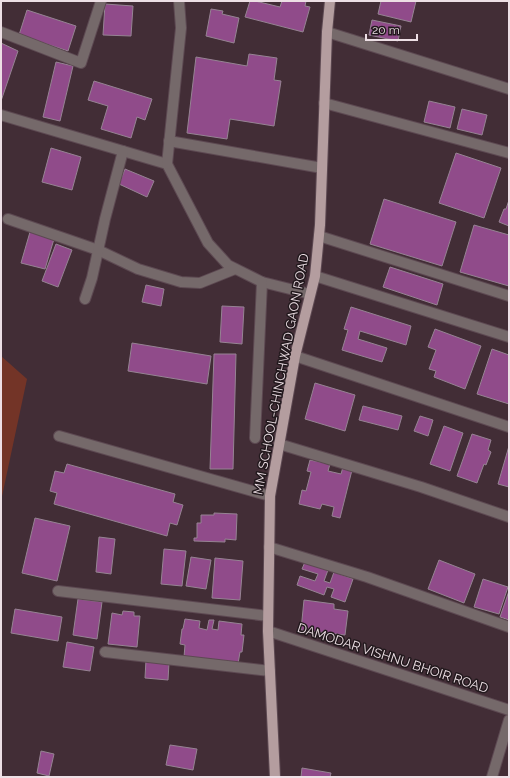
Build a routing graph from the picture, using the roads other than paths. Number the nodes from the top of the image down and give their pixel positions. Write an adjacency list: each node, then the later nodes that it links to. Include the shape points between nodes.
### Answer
1 (101, 1): 4 (street, via 82,63)
2 (179, 1): 9 (street, via 182,28)
3 (330, 1): 5 (main road, MM SCHOOL-CHINCHWAD GAON ROAD)
4 (1, 32)
5 (327, 32): 6 (street); 7 (main road, MM SCHOOL-CHINCHWAD GAON ROAD)
6 (509, 89)
7 (324, 102): 11 (street); 13 (main road, MM SCHOOL-CHINCHWAD GAON ROAD)
8 (1, 115): 10 (street)
9 (169, 141): 12 (street); 13 (street)
10 (123, 152): 12 (street); 16 (street)
11 (509, 153)
12 (167, 164): 17 (street, via 208,242 228,265)
13 (322, 168): 15 (main road, MM SCHOOL-CHINCHWAD GAON ROAD)
14 (8, 219): 16 (street)
15 (319, 236): 18 (main road, MM SCHOOL-CHINCHWAD GAON ROAD); 21 (street)
16 (98, 250): 17 (street, via 138,269 181,282 200,283); 22 (street)
17 (235, 269): 19 (street)
18 (315, 276): 20 (main road, MM SCHOOL-CHINCHWAD GAON ROAD); 23 (street)
19 (262, 282): 20 (street); 27 (street)
20 (310, 294): 24 (main road, MM SCHOOL-CHINCHWAD GAON ROAD)
21 (509, 296)
22 (85, 300)
23 (509, 337)
24 (295, 356): 25 (street); 28 (main road, MM SCHOOL-CHINCHWAD GAON ROAD)
25 (509, 427)
26 (59, 436): 29 (street)
27 (255, 438)
28 (279, 444): 29 (main road, MM SCHOOL-CHINCHWAD GAON ROAD); 30 (street, via 421,487)
29 (270, 496): 31 (main road, MM SCHOOL-CHINCHWAD GAON ROAD)
30 (509, 518)
31 (269, 547): 33 (main road, MM SCHOOL-CHINCHWAD GAON ROAD); 34 (street, via 367,577)
32 (58, 592): 33 (street)
33 (268, 616): 35 (main road, MM SCHOOL-CHINCHWAD GAON ROAD)
34 (509, 627)
35 (268, 631): 37 (main road, MM SCHOOL-CHINCHWAD GAON ROAD); 38 (street, DAMODAR VISHNU BHOIR ROAD)
36 (105, 652): 37 (street)
37 (270, 671): 40 (main road, MM SCHOOL-CHINCHWAD GAON ROAD)
38 (509, 710)
39 (509, 720): 41 (street)
40 (275, 777)
41 (492, 777)

